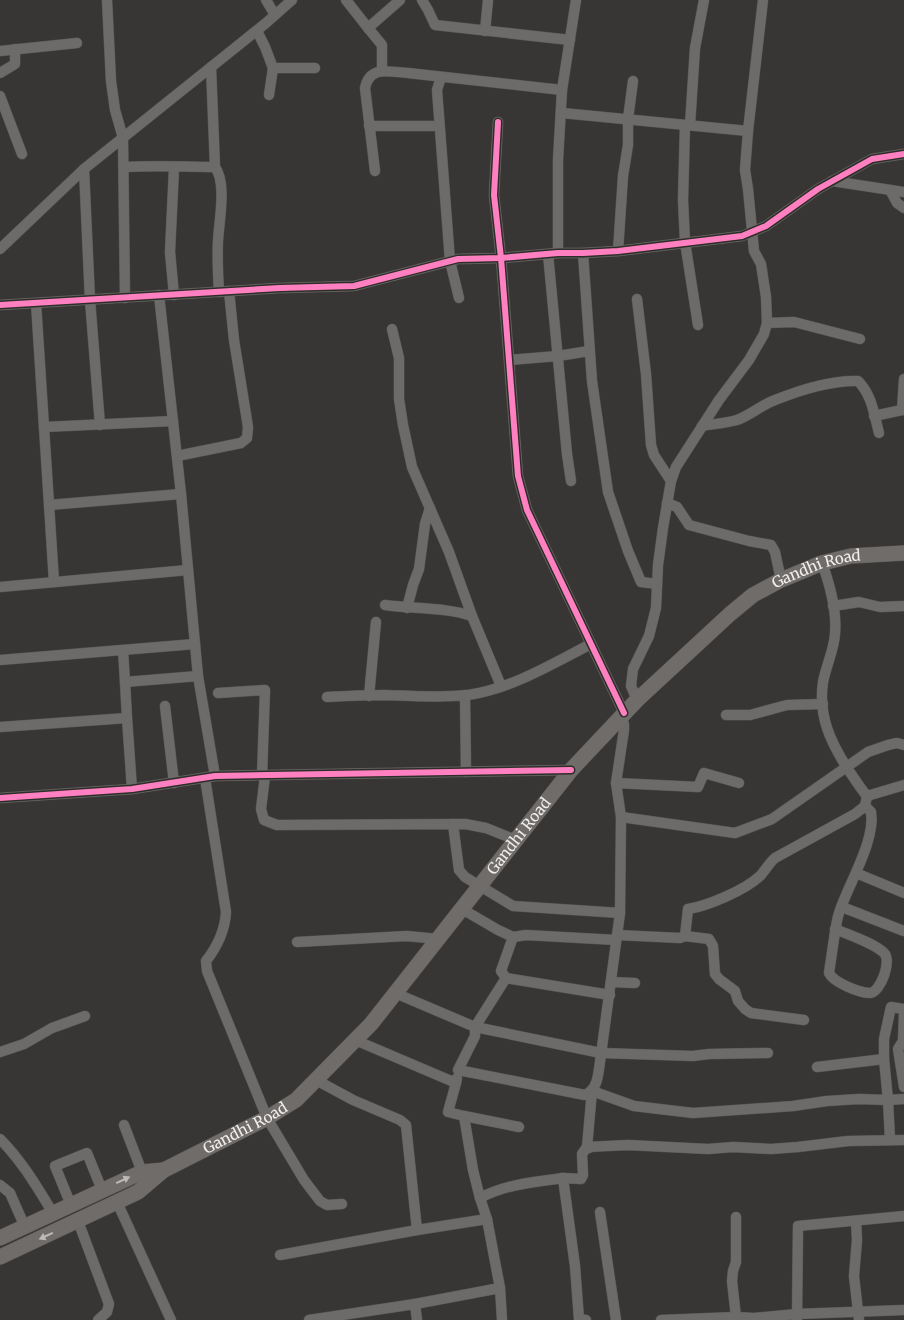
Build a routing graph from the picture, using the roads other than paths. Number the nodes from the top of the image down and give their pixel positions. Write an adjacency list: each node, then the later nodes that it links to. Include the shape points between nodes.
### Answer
1 (107, 0): 36 (street, via 111,81)
2 (266, 0): 11 (street)
3 (292, 0): 11 (street)
4 (346, 0): 12 (street)
5 (400, 0): 12 (street)
6 (422, 0): 14 (street, via 434,25)
7 (488, 0): 14 (street)
8 (576, 0): 15 (street)
9 (704, 0): 32 (street, via 695,48)
10 (763, 0): 35 (street)
11 (275, 16): 13 (street)
12 (368, 28): 22 (street, via 382,46)
13 (256, 31): 19 (street); 20 (street)
14 (485, 31): 15 (street)
15 (570, 40): 26 (street)
16 (77, 42): 17 (street)
17 (15, 49): 18 (street); 23 (street, via 15,64)
18 (0, 51)
19 (211, 67): 36 (street); 40 (street)
20 (273, 68): 21 (street); 27 (street)
21 (315, 68)
22 (382, 71): 24 (street); 33 (street, via 370,75 365,88)
23 (0, 73)
24 (441, 77): 26 (street); 55 (street, via 437,90)
25 (633, 80): 30 (street)
26 (562, 90): 29 (street)
27 (269, 95)
28 (0, 96): 37 (street)
29 (562, 113): 30 (street); 52 (street)
30 (628, 119): 32 (street); 51 (street)
31 (498, 122): 54 (street, via 494,195)
32 (688, 125): 35 (street); 49 (street, via 683,200)
33 (369, 126): 34 (street); 43 (street)
34 (433, 126)
35 (748, 131): 48 (street, via 745,170)
36 (123, 138): 39 (street); 42 (street)
37 (22, 154)
38 (904, 154): 44 (street, via 872,159)
39 (124, 167): 41 (street); 59 (street)
40 (215, 167): 41 (street); 56 (street, via 221,198 218,242)
41 (174, 168): 58 (street, via 170,252)
42 (84, 169): 50 (street); 61 (street)
43 (375, 171)
44 (832, 181): 45 (street); 48 (street)
45 (890, 190): 46 (street); 47 (street)
46 (904, 192)
47 (904, 208)
48 (752, 233): 49 (street); 65 (street, via 754,250 761,264)
49 (685, 242): 51 (street); 66 (street)
50 (0, 249)
51 (618, 251): 53 (street)
52 (553, 253): 53 (street); 54 (street); 70 (street)
53 (583, 253): 69 (street)
54 (501, 258): 55 (street); 71 (street)
55 (450, 261): 56 (street, via 354,286); 60 (street)
56 (224, 291): 58 (street); 80 (street, via 248,427 247,438 242,443)
57 (159, 295): 58 (street); 59 (street); 75 (street)
58 (174, 295)
59 (125, 298): 61 (street)
60 (459, 298)
61 (90, 300): 63 (street); 76 (street)
62 (638, 300): 81 (street, via 651,445)
63 (36, 303): 64 (street); 78 (street)
64 (0, 306)
65 (767, 323): 68 (street, via 794,322); 77 (street, via 749,360)
66 (698, 325)
67 (392, 329): 86 (street, via 399,358 403,425 412,467)
68 (860, 339)
69 (590, 351): 70 (street); 92 (street, via 608,492 641,582)
70 (558, 356): 71 (street); 82 (street)
71 (509, 360): 101 (street, via 518,476 527,510)
72 (904, 379): 73 (street)
73 (903, 410): 74 (street)
74 (874, 416): 77 (street, via 865,388 858,381 844,381 773,400 736,420); 79 (street)
75 (173, 421): 76 (street); 80 (street)
76 (100, 425): 78 (street)
77 (702, 426): 81 (street, via 676,467)
78 (44, 427): 85 (street)
79 (879, 433)
80 (177, 456): 83 (street)
81 (671, 481): 84 (street)
82 (571, 482)
83 (181, 494): 85 (street); 89 (street)
84 (667, 504): 90 (street, via 677,507 689,526 774,547); 92 (street)
85 (49, 505): 91 (street)
86 (430, 508): 97 (street, via 419,570); 98 (street)
87 (904, 553): 88 (main road, Gandhi Road, via 851,556)
88 (822, 563): 90 (main road, Gandhi Road); 95 (street)
89 (188, 570): 91 (street); 100 (street)
90 (781, 580): 111 (main road, Gandhi Road, via 730,614)
91 (54, 582): 93 (street)
92 (657, 584): 111 (street, via 656,608 649,636 633,669 631,686)
93 (0, 587)
94 (385, 605): 97 (street)
95 (833, 606): 96 (street, via 859,602 880,607); 112 (street, via 835,635 823,684)
96 (904, 606)
97 (407, 608): 98 (street, via 456,611)
98 (472, 616): 106 (street)
99 (376, 622): 109 (street)
100 (195, 644): 102 (street); 104 (street)
101 (591, 644): 106 (street); 114 (street)
102 (123, 650): 103 (street); 105 (street)
103 (0, 660)
104 (198, 676): 105 (street); 123 (street)
105 (125, 682): 116 (street)
106 (501, 686): 108 (street)
107 (218, 693): 122 (street, via 265,690)
108 (465, 695): 109 (street); 121 (street)
109 (369, 696): 110 (street)
110 (327, 697)
111 (637, 700): 114 (main road, Gandhi Road)
112 (823, 704): 115 (street, via 786,705 750,715); 119 (street, via 825,726)
113 (165, 706): 124 (street)
114 (622, 715): 120 (main road, Gandhi Road); 125 (street, via 624,730)
115 (726, 715)
116 (128, 718): 117 (street); 128 (street)
117 (0, 726)
118 (904, 744): 119 (street, via 868,752)
119 (847, 768): 130 (street); 131 (street, via 772,819 735,833)
120 (571, 770): 121 (street); 133 (main road, Gandhi Road)
121 (466, 772): 122 (street)
122 (263, 776): 123 (street); 132 (street, via 261,809 264,820 276,825)
123 (210, 777): 124 (street); 171 (street, via 226,912 225,926 206,961 207,971)
124 (174, 783): 128 (street)
125 (616, 783): 126 (street, via 698,787 704,773); 131 (street)
126 (739, 783)
127 (904, 785): 130 (street)
128 (132, 789): 129 (street)
129 (0, 798)
130 (866, 801): 134 (street, via 871,812 870,828); 142 (street, via 855,814 775,858 760,876 733,893 688,909)
131 (621, 817): 139 (street)
132 (453, 824): 133 (street, via 486,828); 135 (street, via 459,870)
133 (516, 840): 135 (main road, Gandhi Road)
134 (856, 873): 136 (street); 137 (street)
135 (480, 886): 138 (main road, Gandhi Road); 139 (street, via 513,906)
136 (904, 893)
137 (842, 907): 140 (street); 141 (street)
138 (462, 909): 143 (street); 145 (main road, Gandhi Road)
139 (620, 913): 144 (street)
140 (835, 929): 140 (street, via 886,954 886,967 875,990 850,988 831,977)
141 (904, 931)
142 (685, 936): 144 (street); 155 (street, via 709,939 713,946 715,974 735,991 738,1001 751,1013)
143 (513, 937): 144 (street); 147 (street, via 500,972)
144 (616, 938): 148 (street)
145 (438, 939): 146 (street, via 407,936); 150 (main road, Gandhi Road)
146 (297, 942)
147 (506, 978): 151 (street); 156 (street)
148 (611, 982): 149 (street); 151 (street)
149 (635, 983)
150 (395, 993): 156 (street); 157 (main road, Gandhi Road)
151 (610, 995): 159 (street)
152 (904, 1009): 161 (street, via 891,1007 884,1039)
153 (904, 1013): 166 (street, via 903,1041 898,1049)
154 (85, 1016): 158 (street)
155 (804, 1020)
156 (475, 1027): 159 (street); 163 (street, via 475,1036)
157 (355, 1040): 164 (main road, Gandhi Road); 165 (street)
158 (0, 1052)
159 (602, 1053): 160 (street, via 693,1056); 167 (street)
160 (768, 1053)
161 (884, 1059): 162 (street); 169 (street)
162 (817, 1067)
163 (458, 1070): 165 (street); 167 (street, via 585,1095)
164 (316, 1080): 171 (main road, Gandhi Road, via 296,1100); 195 (street, via 406,1125)
165 (456, 1083): 170 (street, via 448,1112)
166 (904, 1087)
167 (592, 1092): 169 (street, via 634,1106 693,1113 827,1101); 177 (street)
168 (904, 1099): 169 (street)
169 (888, 1100): 175 (street)
170 (464, 1116): 173 (street); 183 (street)
171 (266, 1118): 178 (main road, Gandhi Road); 185 (street, via 320,1201 327,1205)
172 (124, 1125): 179 (street)
173 (519, 1127)
174 (0, 1138): 188 (street, via 26,1169)
175 (890, 1140): 176 (street); 177 (street, via 772,1149 628,1145)
176 (904, 1140)
177 (588, 1148): 180 (street, via 582,1154 581,1179)
178 (164, 1170): 179 (main road, Gandhi Road); 184 (main road, Gandhi Road, via 138,1192)
179 (142, 1172): 182 (main road, Gandhi Road, one-way to 179)
180 (563, 1178): 183 (street, via 513,1185); 212 (street)
181 (0, 1185): 194 (street, via 10,1193)
182 (102, 1190): 186 (main road, Gandhi Road); 186 (street, via 87,1154 55,1166)
183 (480, 1198): 191 (street)
184 (117, 1202): 192 (main road, Gandhi Road); 208 (street)
185 (342, 1204)
186 (71, 1205): 188 (main road, Gandhi Road)
187 (600, 1212): 213 (street)
188 (53, 1213): 194 (main road, Gandhi Road)
189 (904, 1216): 193 (street)
190 (736, 1217): 204 (street, via 736,1262 732,1271)
191 (487, 1219): 195 (street); 199 (street)
192 (78, 1220): 198 (main road, Gandhi Road, one-way to 198); 207 (street, via 109,1304 107,1312)
193 (856, 1221): 202 (street, via 854,1276); 205 (street, via 798,1226)
194 (25, 1227): 196 (main road, Gandhi Road)
195 (417, 1230): 197 (street)
196 (0, 1238)
197 (280, 1255)
198 (0, 1257)
199 (500, 1288): 200 (street); 211 (street)
200 (416, 1304): 203 (street); 210 (street)
201 (904, 1310): 202 (street)
202 (859, 1316): 205 (street)
203 (351, 1317): 209 (street)
204 (736, 1317): 206 (street); 214 (street)
205 (797, 1317): 206 (street)
206 (754, 1319)
207 (98, 1320)
208 (171, 1320)
209 (309, 1320)
210 (417, 1320)
211 (502, 1320)
212 (582, 1320)
213 (616, 1320)
214 (662, 1320)

